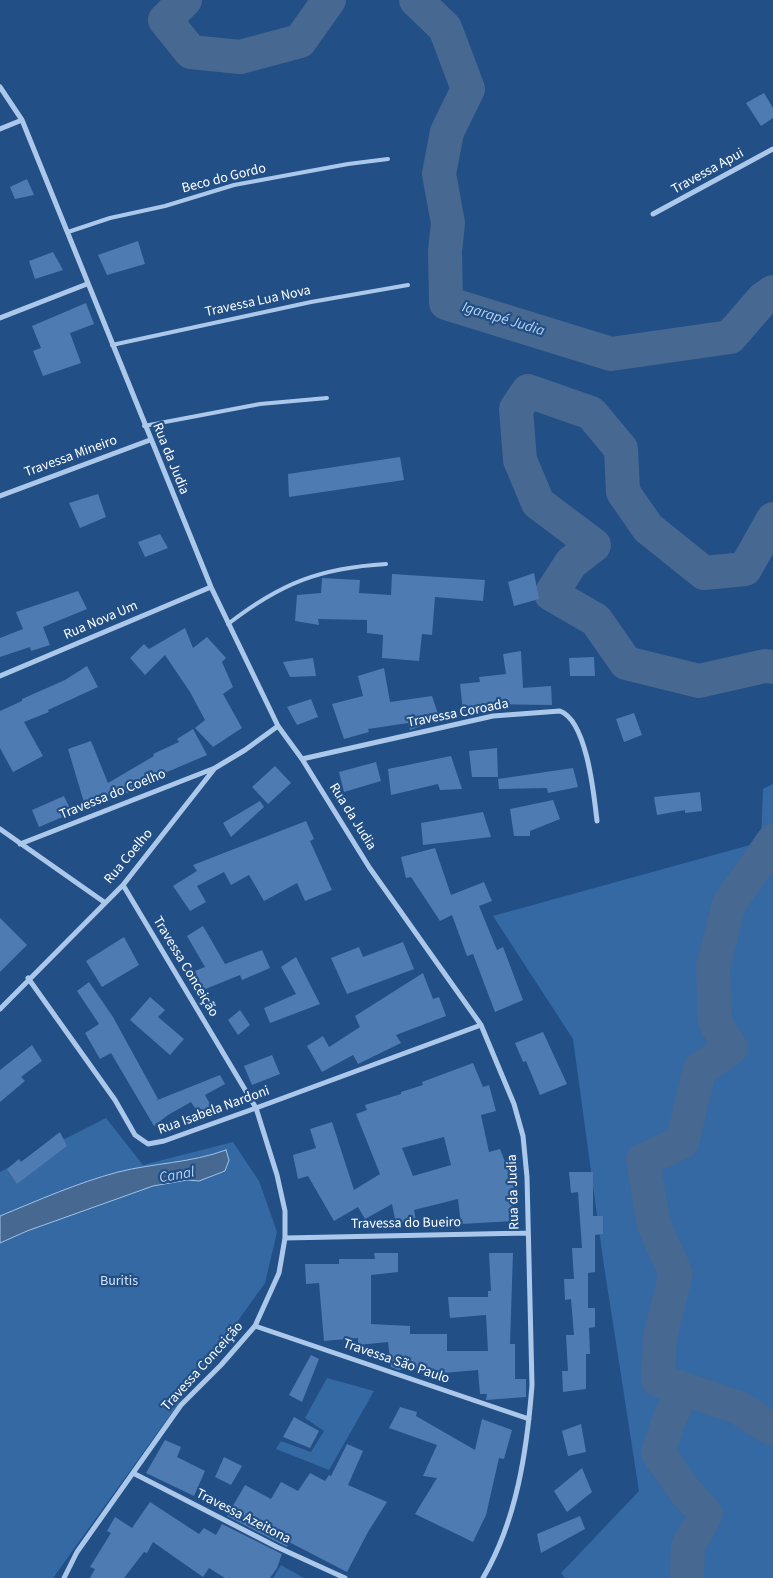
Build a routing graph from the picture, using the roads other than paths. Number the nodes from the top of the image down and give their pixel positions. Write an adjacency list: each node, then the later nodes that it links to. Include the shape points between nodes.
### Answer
1 (0, 87): 2 (street, Rua da Judia)
2 (22, 120): 3 (street); 7 (street, Rua da Judia)
3 (0, 129)
4 (773, 149): 6 (street, Travessa Apui)
5 (388, 159): 7 (lane, Beco do Gordo, via 234,186)
6 (653, 214)
7 (68, 232): 8 (street, Rua da Judia)
8 (87, 284): 10 (street); 11 (street, Rua da Judia)
9 (408, 285): 11 (lane, Travessa Lua Nova, via 311,302)
10 (0, 318)
11 (112, 345): 13 (street, Rua da Judia)
12 (327, 398): 13 (lane, via 260,404)
13 (144, 426): 14 (street, Rua da Judia)
14 (150, 440): 15 (street, Travessa Mineiro); 17 (street, Rua da Judia)
15 (0, 496)
16 (386, 564): 18 (lane, via 360,565 309,575 250,606)
17 (211, 587): 18 (street, Rua da Judia); 19 (street, Rua Nova Um)
18 (228, 624): 20 (street, Rua da Judia)
19 (0, 676)
20 (278, 726): 21 (street, Rua da Judia); 22 (street, Rua Coelho)
21 (302, 759): 23 (street, Travessa Coroada, via 493,716 560,711 573,720 580,737 593,788); 30 (street, Rua da Judia, via 370,866)
22 (215, 768): 25 (street, Travessa do Coelho); 26 (street, Rua Coelho)
23 (597, 821)
24 (0, 829): 25 (street)
25 (20, 844): 27 (street)
26 (123, 885): 27 (street, Rua Coelho); 31 (street, Travessa Conceição)
27 (104, 902): 28 (street, Rua Coelho)
28 (28, 978): 29 (street, Rua Coelho); 31 (street, Rua Isabela Nardoni, via 115,1100 136,1135 148,1144)
29 (0, 1009)
30 (481, 1025): 31 (street, Rua Isabela Nardoni); 32 (street, Rua da Judia, via 514,1104 523,1136)
31 (256, 1108): 33 (street, Travessa Conceição, via 278,1175)
32 (527, 1233): 33 (street, Travessa do Bueiro); 35 (street, Rua da Judia, via 532,1385)
33 (286, 1238): 34 (street, Travessa Conceição, via 279,1273)
34 (255, 1326): 35 (street, Travessa São Paulo); 36 (street, Travessa Conceição, via 182,1405)
35 (529, 1419): 39 (street, Rua da Judia, via 524,1463 510,1513)
36 (133, 1472): 37 (street, Travessa Conceição, via 77,1552); 38 (street, Travessa Azeitona, via 276,1547)
37 (64, 1578)
38 (345, 1578)
39 (483, 1578)

